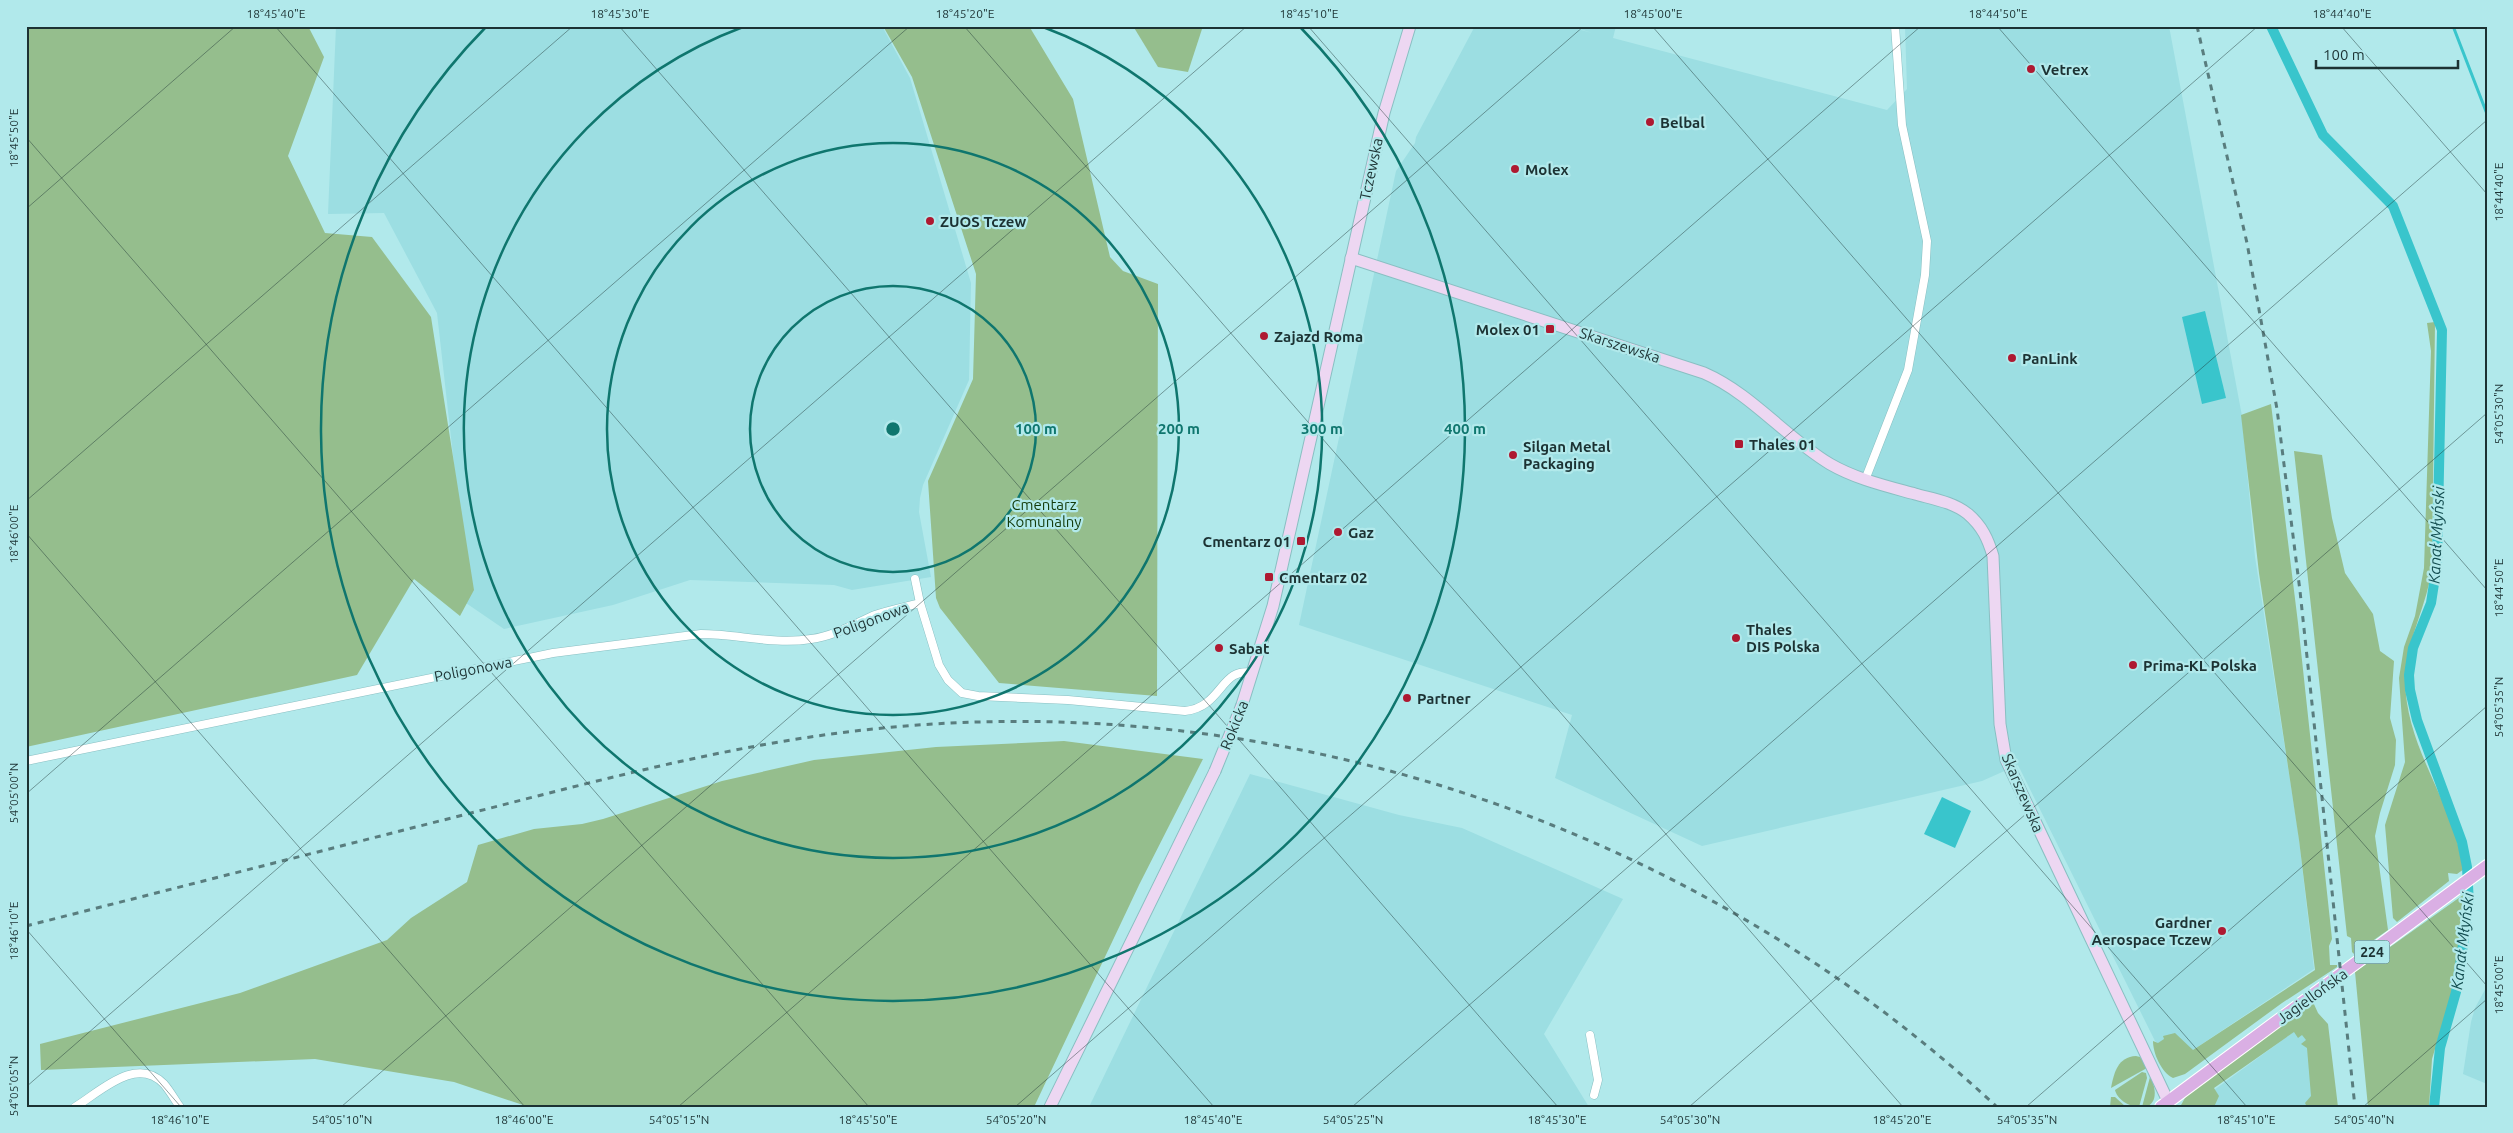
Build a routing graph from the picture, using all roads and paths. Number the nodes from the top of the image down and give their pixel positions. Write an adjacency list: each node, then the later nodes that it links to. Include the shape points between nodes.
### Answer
1 (1410, 26): 3 (street, Tczewska, via 1384,112)
2 (1895, 26): 5 (street, via 1902,125 1926,242 1925,275 1908,370)
3 (1351, 258): 4 (street, Tczewska); 5 (street, Skarszewska, via 1716,378 1814,454)
4 (1338, 314): 8 (street, Rokicka, via 1273,606)
5 (1865, 480): 13 (street, Skarszewska, via 1952,504 1968,514 1987,537 1993,556 2000,724 2006,760)
6 (915, 579): 7 (street)
7 (920, 603): 8 (street, via 936,658 948,680 962,693 1185,711 1196,710 1211,702 1235,673); 9 (street, Poligonowa, via 811,639 774,641 700,634 553,653)
8 (1253, 673): 16 (street, Rokicka, bridge, via 1215,770)
9 (26, 761)
10 (2483, 869): 13 (main road, Jagiellońska / 224)
11 (1590, 1035): 12 (street, via 1598,1080)
12 (1594, 1095)
13 (2166, 1105)
14 (75, 1107): 15 (street, via 116,1080 137,1074 148,1074 164,1084)
15 (180, 1107)
16 (1050, 1107)

